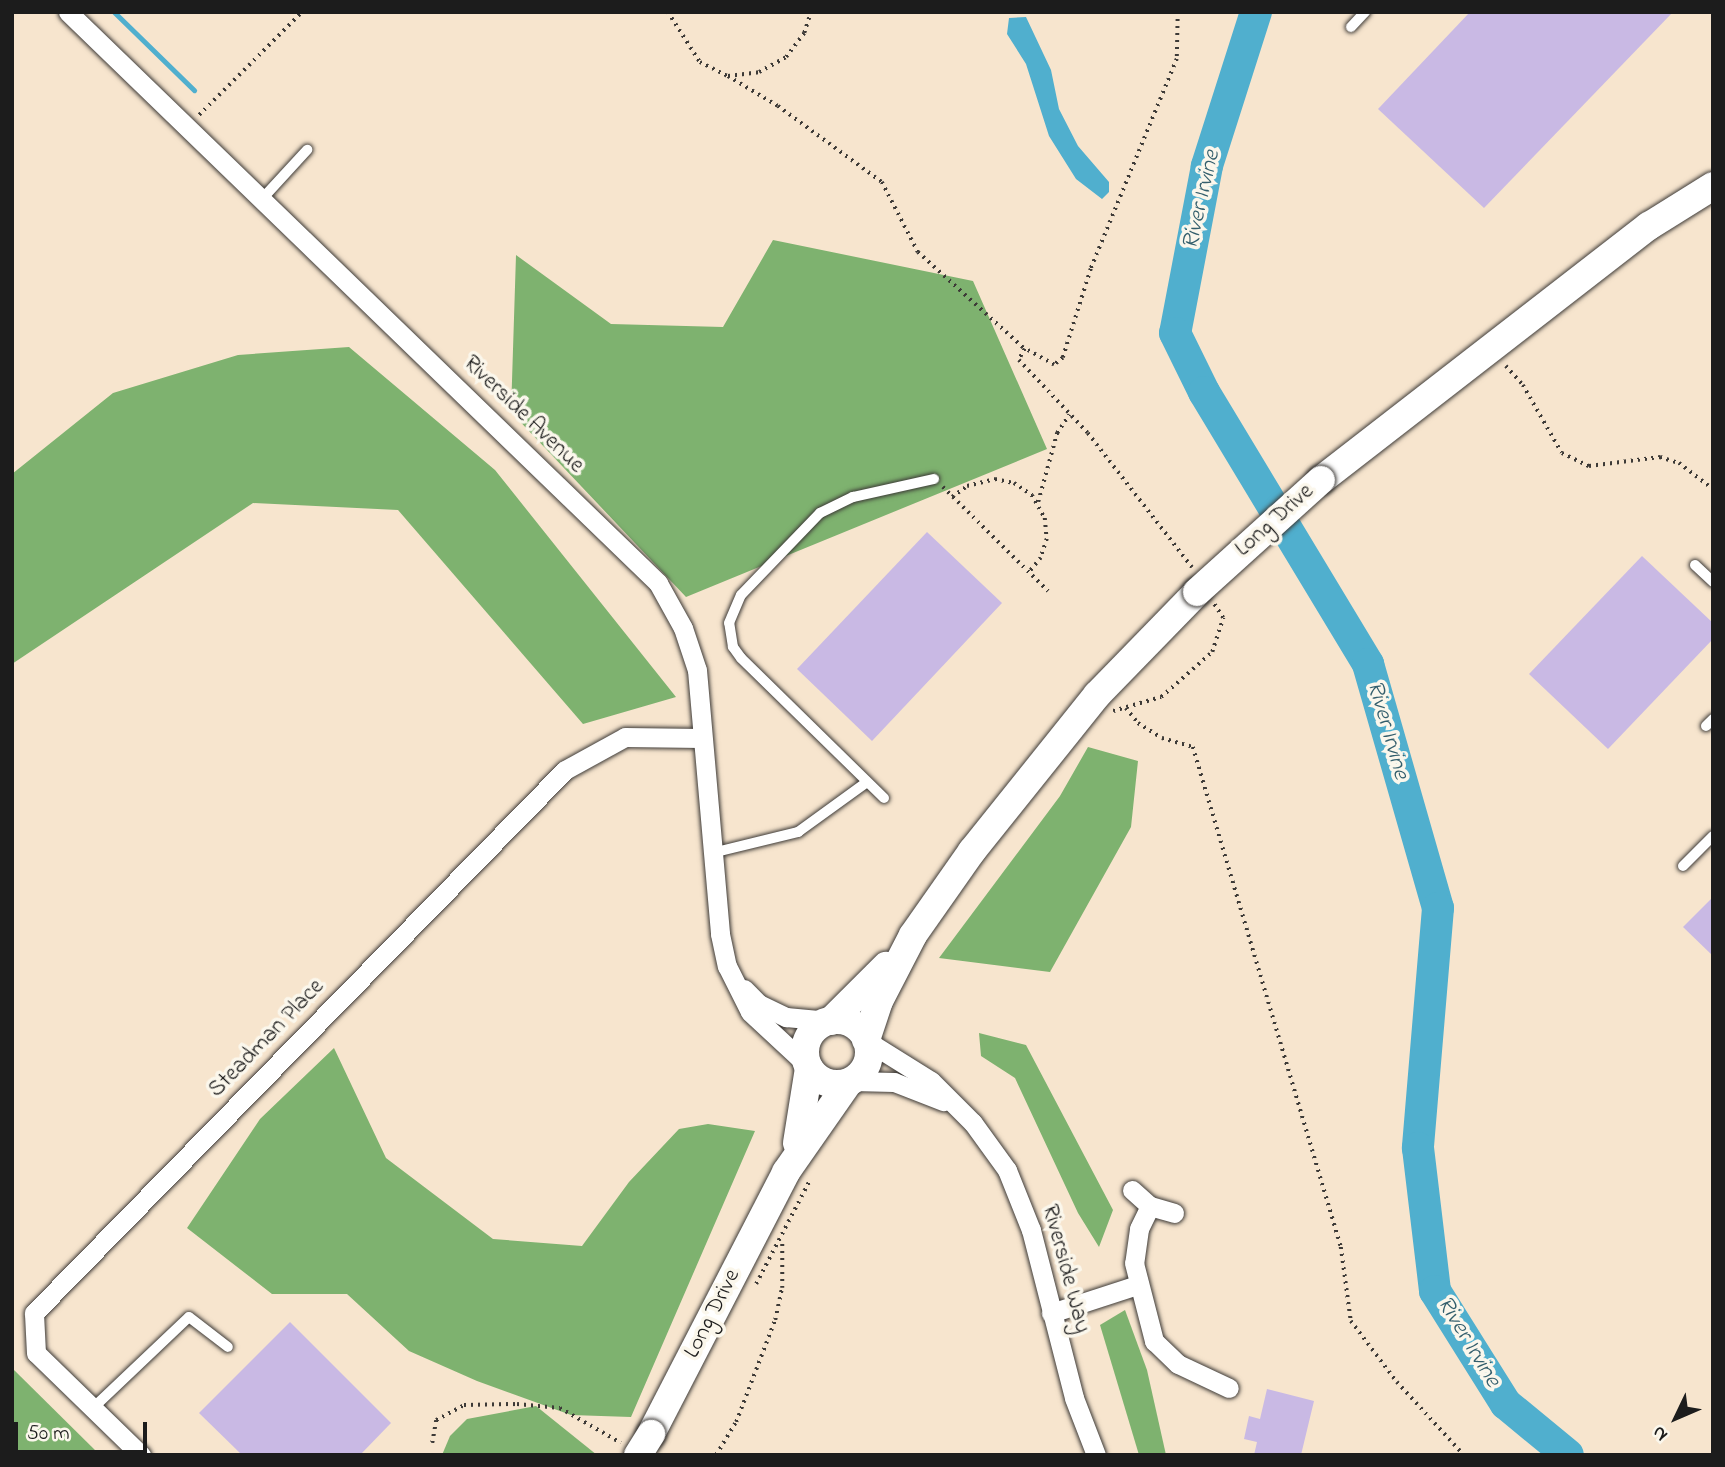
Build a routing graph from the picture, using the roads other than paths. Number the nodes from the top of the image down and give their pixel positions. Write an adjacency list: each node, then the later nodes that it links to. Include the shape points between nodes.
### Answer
1 (68, 12): 6 (street, Riverside Avenue)
2 (1365, 12): 3 (lane)
3 (1351, 27)
4 (307, 150): 6 (lane)
5 (1713, 186): 16 (main road, Long Drive, bridge, via 1649,226 1321,480 1197,592 1063,735)
6 (262, 199): 10 (street, Riverside Avenue, via 644,565 670,601 691,649 698,678)
7 (934, 479): 11 (lane, via 853,497 820,513 741,595 732,612 730,635 741,658)
8 (1695, 565): 9 (lane)
9 (1713, 582)
10 (701, 738): 14 (street, Riverside Avenue); 31 (street, Steadman Place, via 625,737 565,770 34,1313 36,1353)
11 (867, 782): 12 (lane); 14 (lane, via 798,832)
12 (884, 798)
13 (1713, 836): 15 (lane)
14 (712, 853): 17 (street, Riverside Avenue)
15 (1683, 866)
16 (913, 935): 18 (main road, Long Drive); 19 (main road, Long Drive, via 879,1001)
17 (727, 966): 18 (street, via 746,991 773,1012 800,1020); 20 (street, Riverside Avenue, via 750,1013)
18 (830, 1021): 19 (main road, via 852,1024); 20 (main road, via 811,1033 806,1043)
19 (867, 1040): 21 (main road, via 868,1060); 22 (street, Riverside Way, via 931,1081)
20 (808, 1066): 21 (main road, via 830,1084); 23 (main road, Long Drive)
21 (850, 1082): 22 (street, Riverside Way, via 894,1082); 23 (main road, Long Drive)
22 (960, 1109): 28 (street, Riverside Way, via 995,1150 1016,1187)
23 (800, 1172): 32 (main road, Long Drive)
24 (1132, 1190): 25 (street)
25 (1150, 1206): 26 (street); 27 (street, via 1135,1246)
26 (1174, 1213)
27 (1137, 1285): 28 (street); 30 (street, via 1154,1341 1164,1355)
28 (1051, 1313): 34 (street, Riverside Way, via 1074,1398)
29 (228, 1347): 31 (lane, via 188,1317)
30 (1229, 1388)
31 (93, 1408): 33 (street, Steadman Place)
32 (639, 1446)
33 (141, 1455)
34 (1096, 1455)

